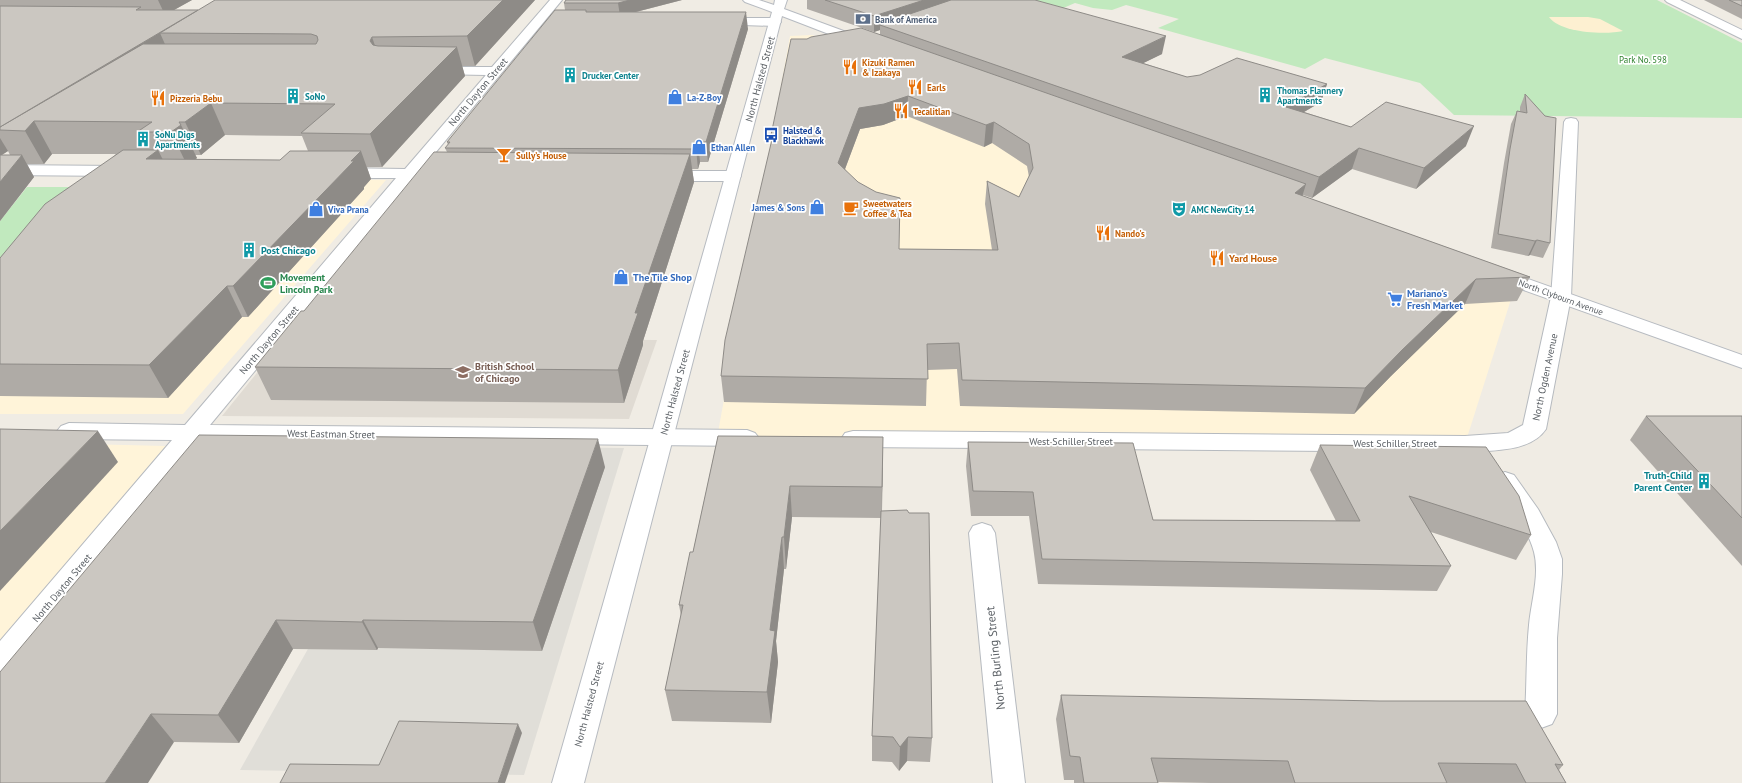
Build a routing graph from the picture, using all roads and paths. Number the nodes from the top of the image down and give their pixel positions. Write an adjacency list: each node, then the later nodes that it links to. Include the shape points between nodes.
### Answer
1 (556, 0): 10 (street, North Dayton Street, via 544,21)
2 (749, 0): 4 (street)
3 (1671, 0): 7 (street)
4 (779, 5): 6 (street, North Halsted Street); 8 (street)
5 (702, 22): 6 (street)
6 (775, 22): 18 (street, North Halsted Street)
7 (1742, 36)
8 (870, 42)
9 (420, 70): 10 (street)
10 (496, 71): 15 (street, North Dayton Street)
11 (1571, 122): 20 (street, North Ogden Avenue)
12 (4, 164): 13 (street)
13 (138, 171)
14 (322, 173): 15 (street)
15 (409, 173): 16 (street); 23 (street, North Dayton Street)
16 (438, 174)
17 (650, 176): 18 (street)
18 (733, 176): 24 (street, North Halsted Street)
19 (1480, 267): 20 (street, North Clybourn Avenue)
20 (1561, 297): 21 (street, North Clybourn Avenue); 27 (street, North Ogden Avenue, via 1534,429 1513,441)
21 (1742, 362)
22 (48, 431): 23 (street, West Eastman Street)
23 (191, 432): 24 (street, West Eastman Street); 29 (street, North Dayton Street)
24 (662, 438): 25 (street); 31 (street, North Halsted Street)
25 (772, 438)
26 (834, 439): 27 (street, West Schiller Street)
27 (1480, 444): 30 (street, via 1536,526 1548,554)
28 (982, 533): 32 (street, North Burling Street)
29 (0, 662)
30 (1541, 714)
31 (568, 783)
32 (1008, 783)

